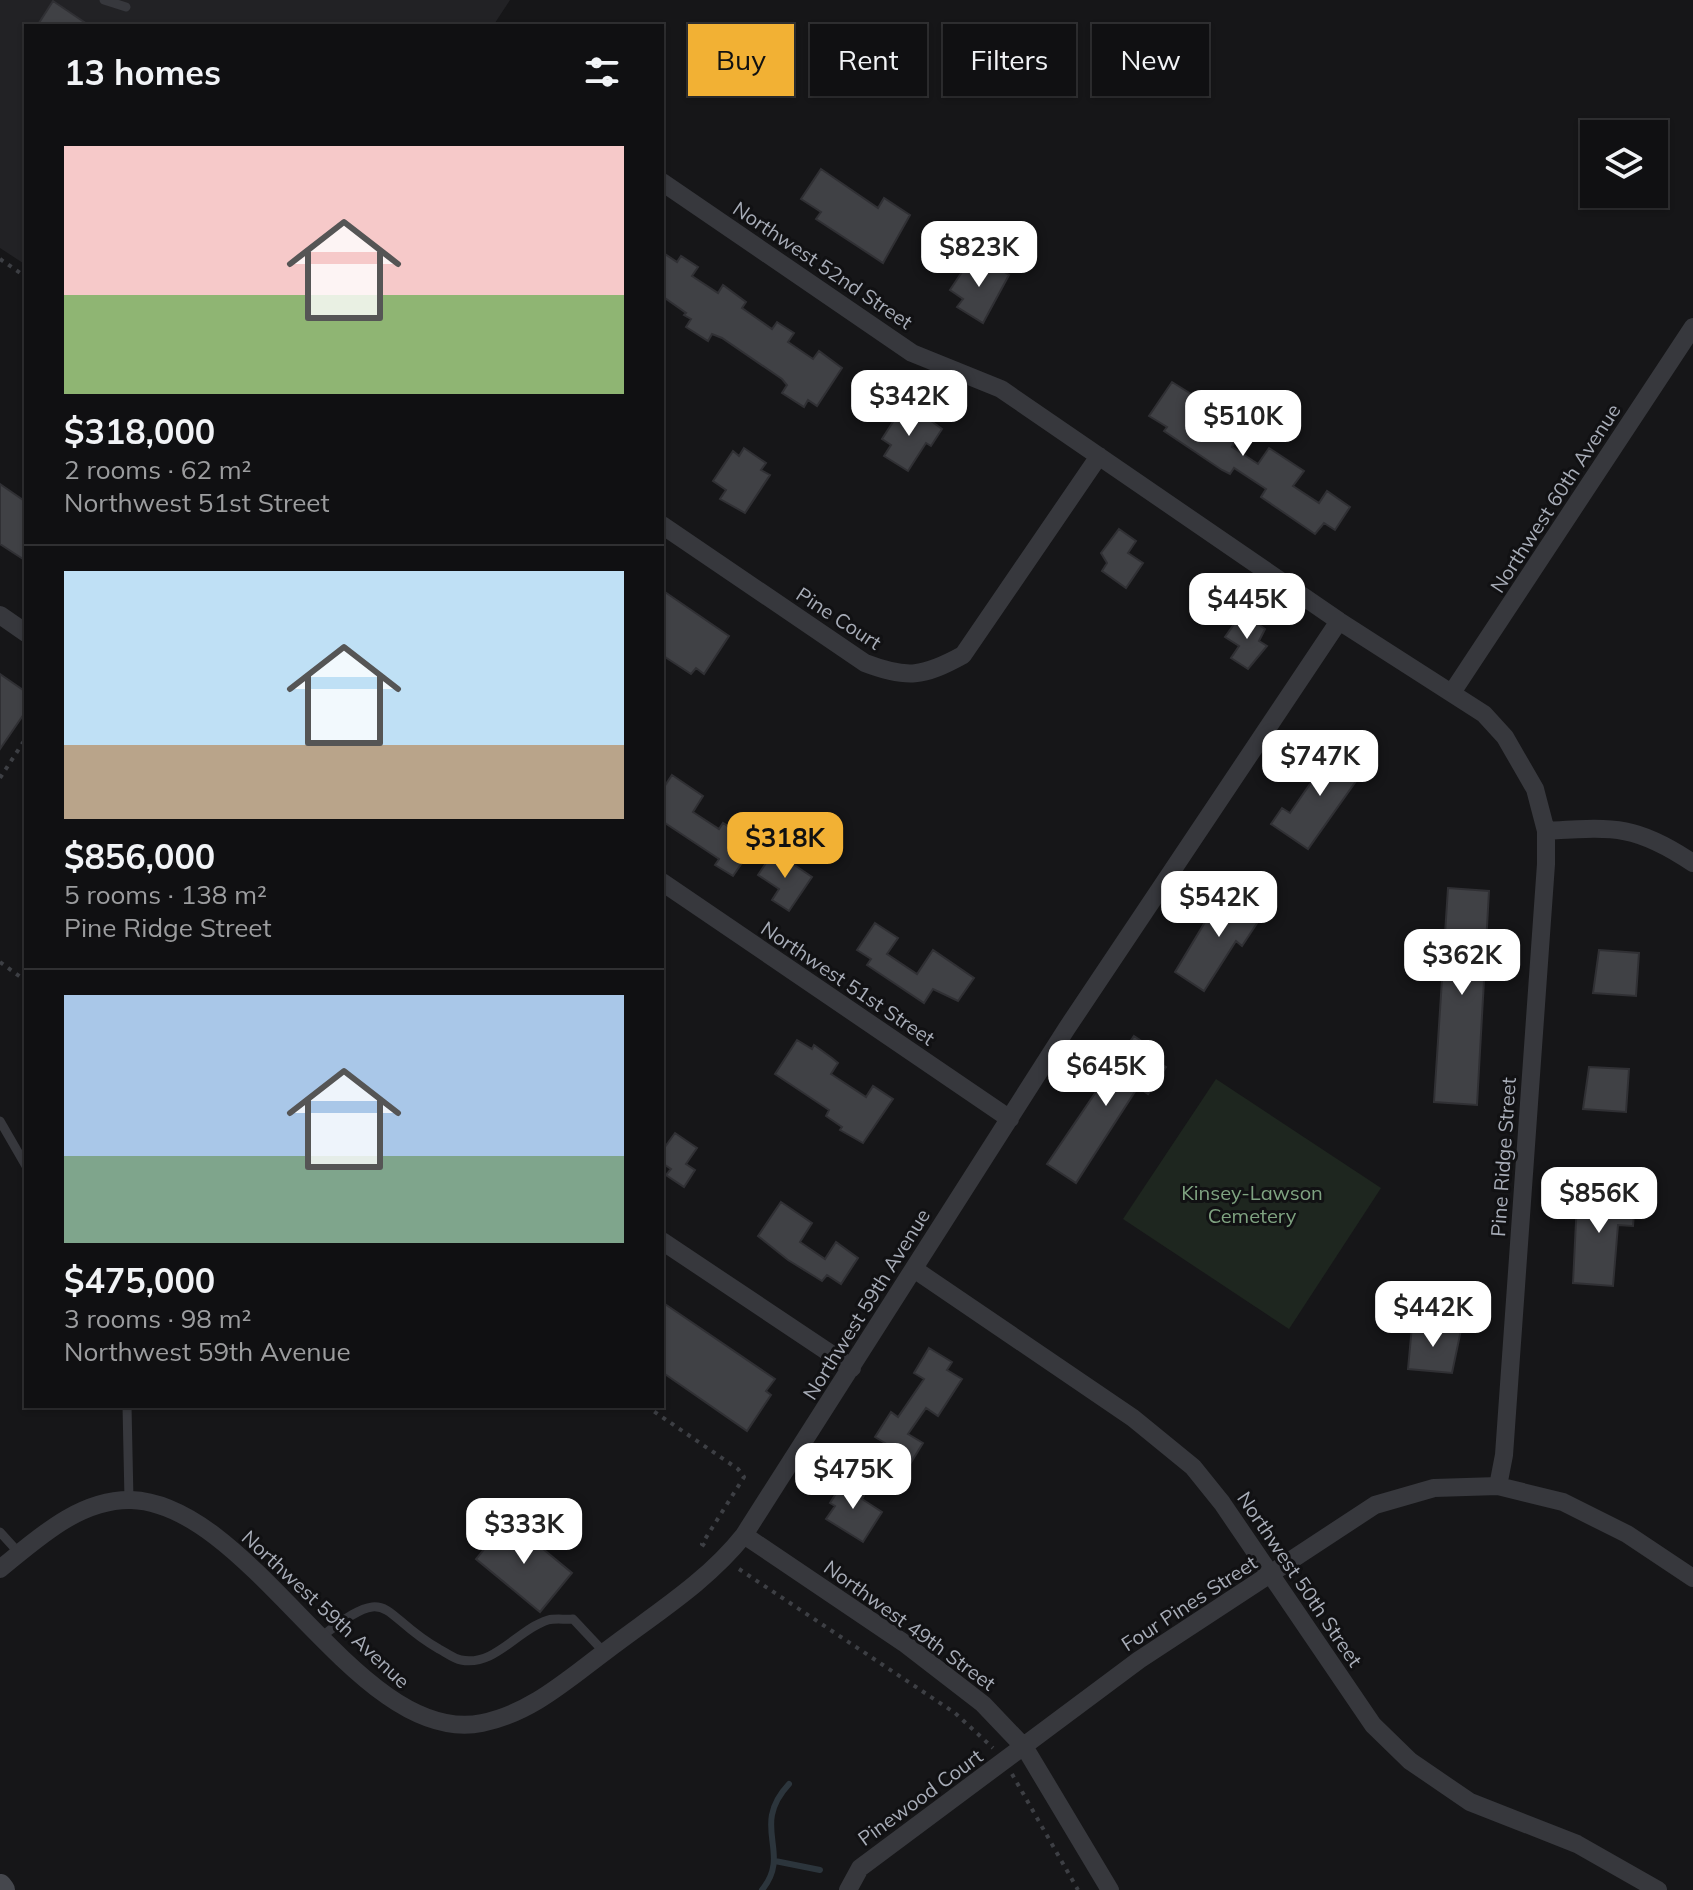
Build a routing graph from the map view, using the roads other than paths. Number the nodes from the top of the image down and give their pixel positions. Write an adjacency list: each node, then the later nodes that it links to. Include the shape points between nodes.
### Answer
1 (104, 0): 2 (lane)
2 (126, 7)
3 (664, 183): 5 (street, Northwest 52nd Street, via 912,353 1001,389)
4 (1693, 327): 10 (street, Northwest 60th Avenue)
5 (1099, 456): 6 (street, Pine Court, via 963,655 940,668 899,676 865,663); 8 (street, Northwest 52nd Street)
6 (664, 526)
7 (0, 615): 9 (street)
8 (1339, 621): 10 (street, Northwest 52nd Street); 14 (street, Northwest 59th Avenue)
9 (24, 632)
10 (1453, 691): 11 (street, Northwest 52nd Street, via 1484,714 1514,750 1535,789)
11 (1546, 831): 12 (street, via 1628,830 1658,840); 21 (street, Pine Ridge Street)
12 (1693, 863)
13 (664, 883): 14 (street, Northwest 51st Street)
14 (1010, 1119): 18 (street, Northwest 59th Avenue)
15 (0, 1121): 16 (lane)
16 (24, 1163)
17 (664, 1242): 19 (street)
18 (914, 1269): 19 (street, Northwest 59th Avenue); 27 (street, Northwest 50th Street, via 1167,1443 1207,1483)
19 (852, 1368): 24 (street, Northwest 59th Avenue)
20 (127, 1408): 22 (lane)
21 (1498, 1486): 27 (street, Four Pines Street, via 1434,1488 1375,1505); 28 (street, Four Pines Street, via 1563,1502 1627,1534)
22 (129, 1500): 25 (street, Northwest 59th Avenue, via 76,1514); 29 (street, Northwest 59th Avenue, via 158,1504 202,1528)
23 (0, 1532): 25 (lane)
24 (744, 1535): 30 (street, Northwest 59th Avenue, via 725,1559); 31 (street, Northwest 49th Street, via 904,1643 983,1704)
25 (19, 1553): 26 (street, Northwest 59th Avenue)
26 (0, 1569)
27 (1270, 1575): 31 (street, Four Pines Street, via 1139,1660); 34 (street, Northwest 50th Street, via 1373,1725 1429,1777 1470,1802 1598,1854)
28 (1693, 1578)
29 (321, 1637): 30 (street, Northwest 59th Avenue, via 397,1705 440,1720 478,1724 518,1713); 30 (lane, via 354,1611 374,1606 390,1610 423,1640 460,1661 484,1659 549,1620 573,1619)
30 (604, 1652)
31 (1025, 1748): 32 (street, Pinewood Court, via 860,1868); 33 (street, Northwest 49th Street)
32 (848, 1890)
33 (1110, 1890)
34 (1658, 1890)

